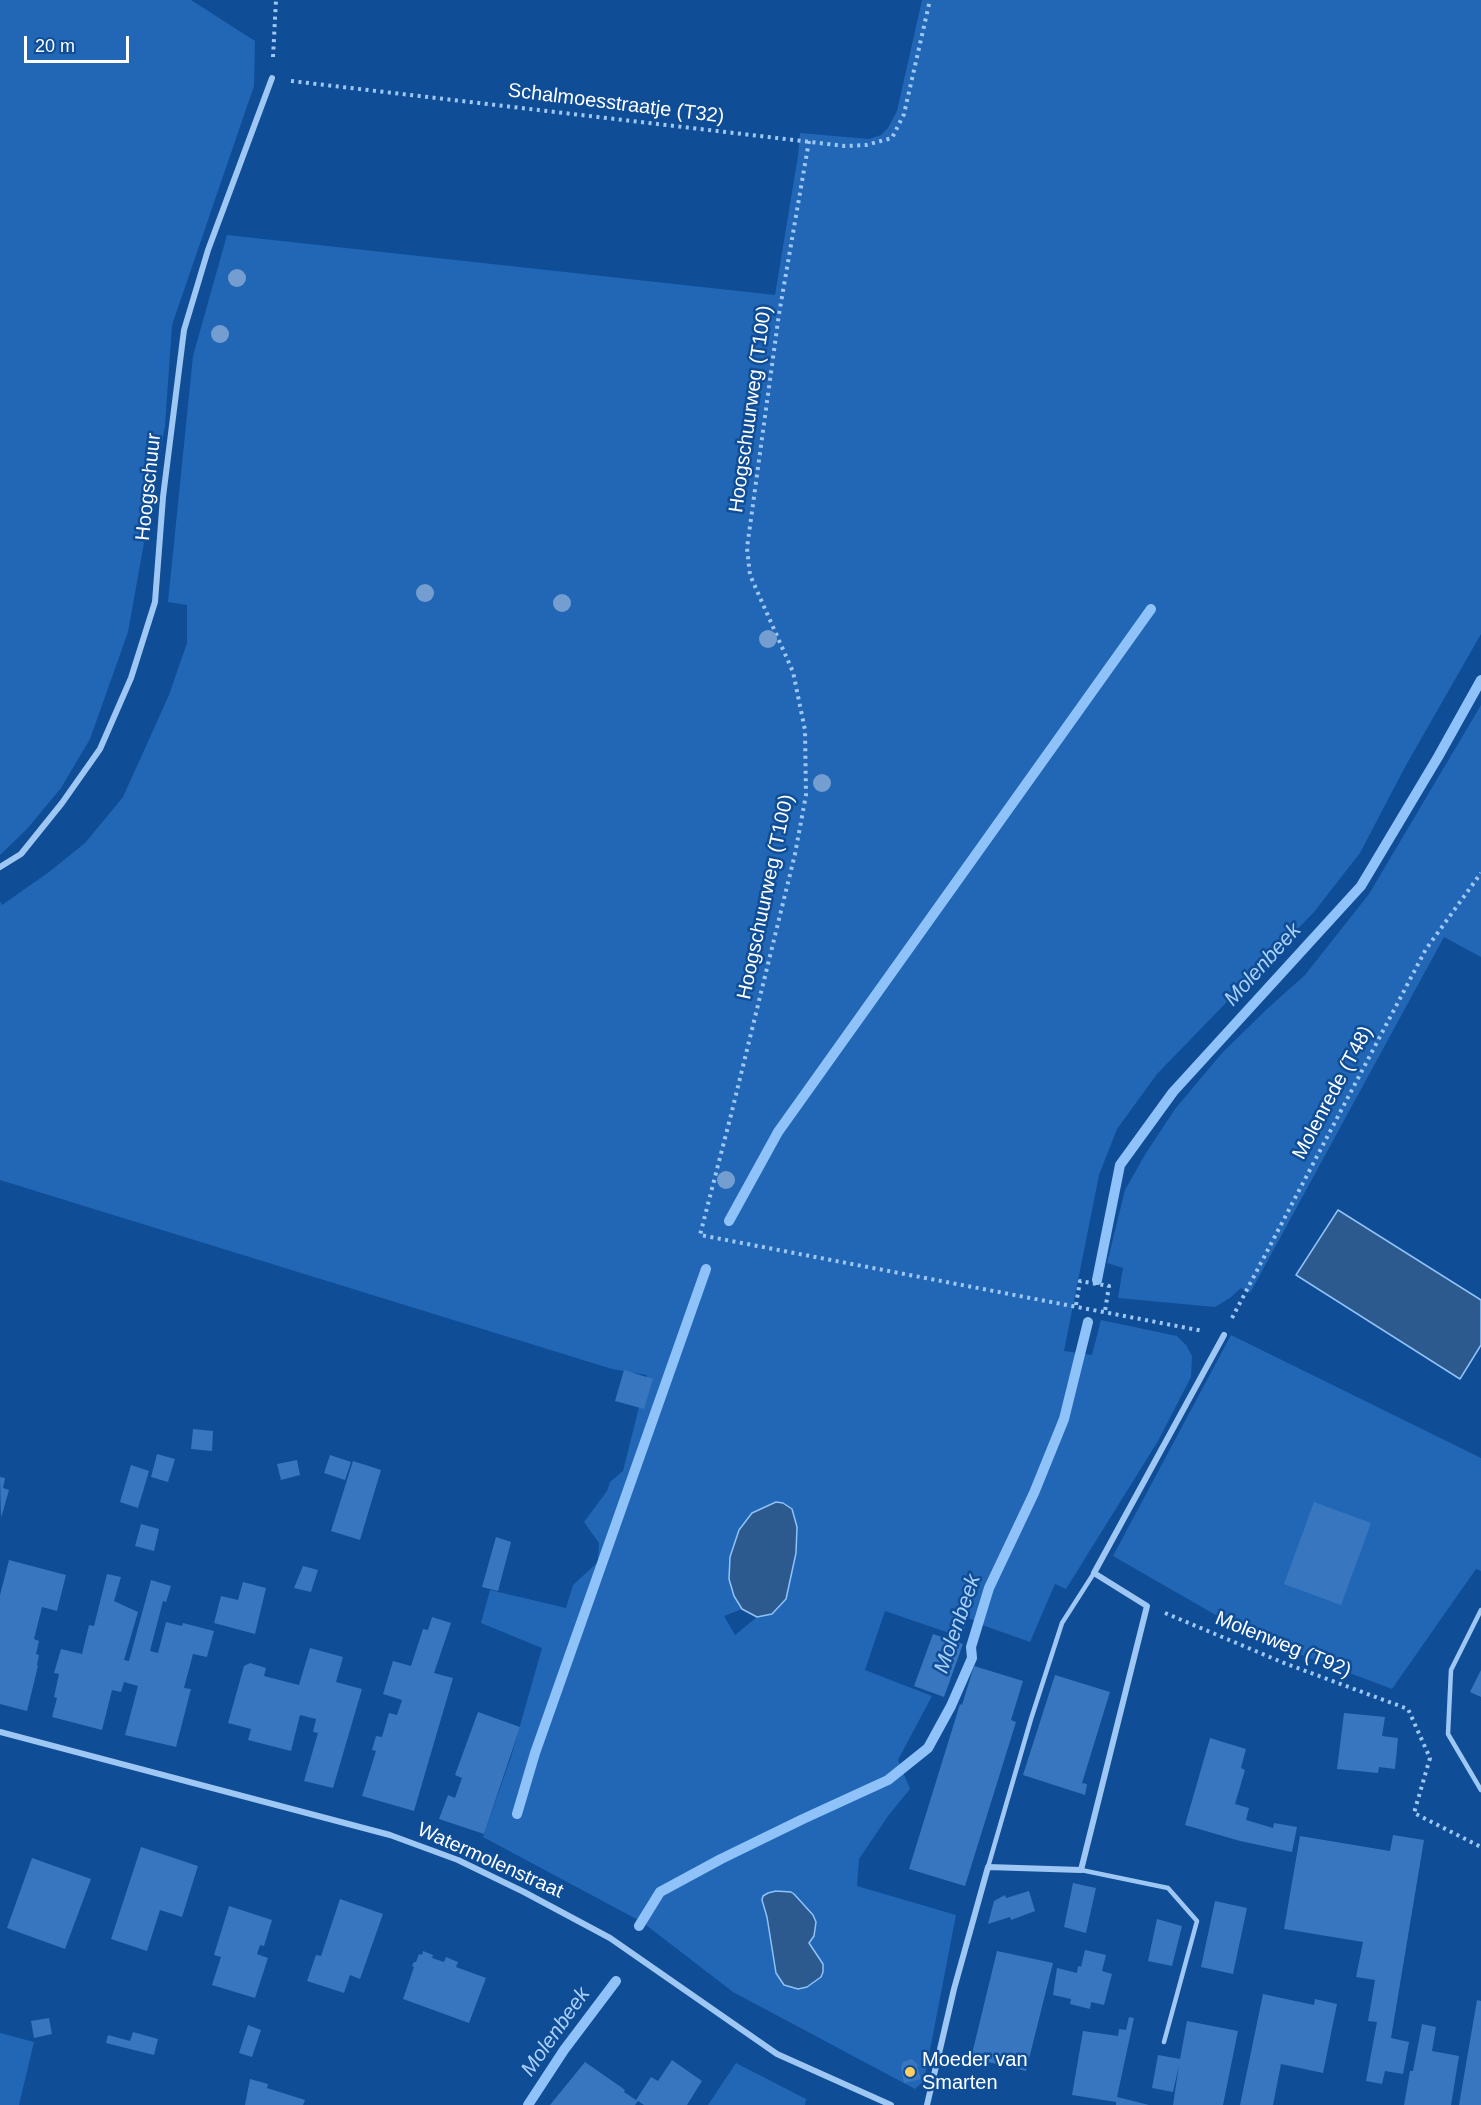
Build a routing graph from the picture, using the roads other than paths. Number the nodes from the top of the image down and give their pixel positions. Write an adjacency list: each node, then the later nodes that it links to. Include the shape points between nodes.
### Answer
1 (272, 78): 2 (street, Hoogschuur, via 208,250 184,330 155,602 131,678 100,749 21,854)
2 (0, 867)
3 (1224, 1335): 4 (street)
4 (1094, 1573): 8 (lane, via 1062,1623); 9 (street, via 1147,1606)
5 (1481, 1610): 7 (lane, via 1451,1670 1448,1734)
6 (0, 1732): 11 (street, Watermolenstraat, via 390,1835 458,1860 610,1938 777,2054)
7 (1481, 1790)
8 (988, 1867): 9 (street); 12 (street)
9 (1081, 1869): 10 (lane, via 1168,1888 1197,1921)
10 (1164, 2042)
11 (891, 2105)
12 (927, 2105)

